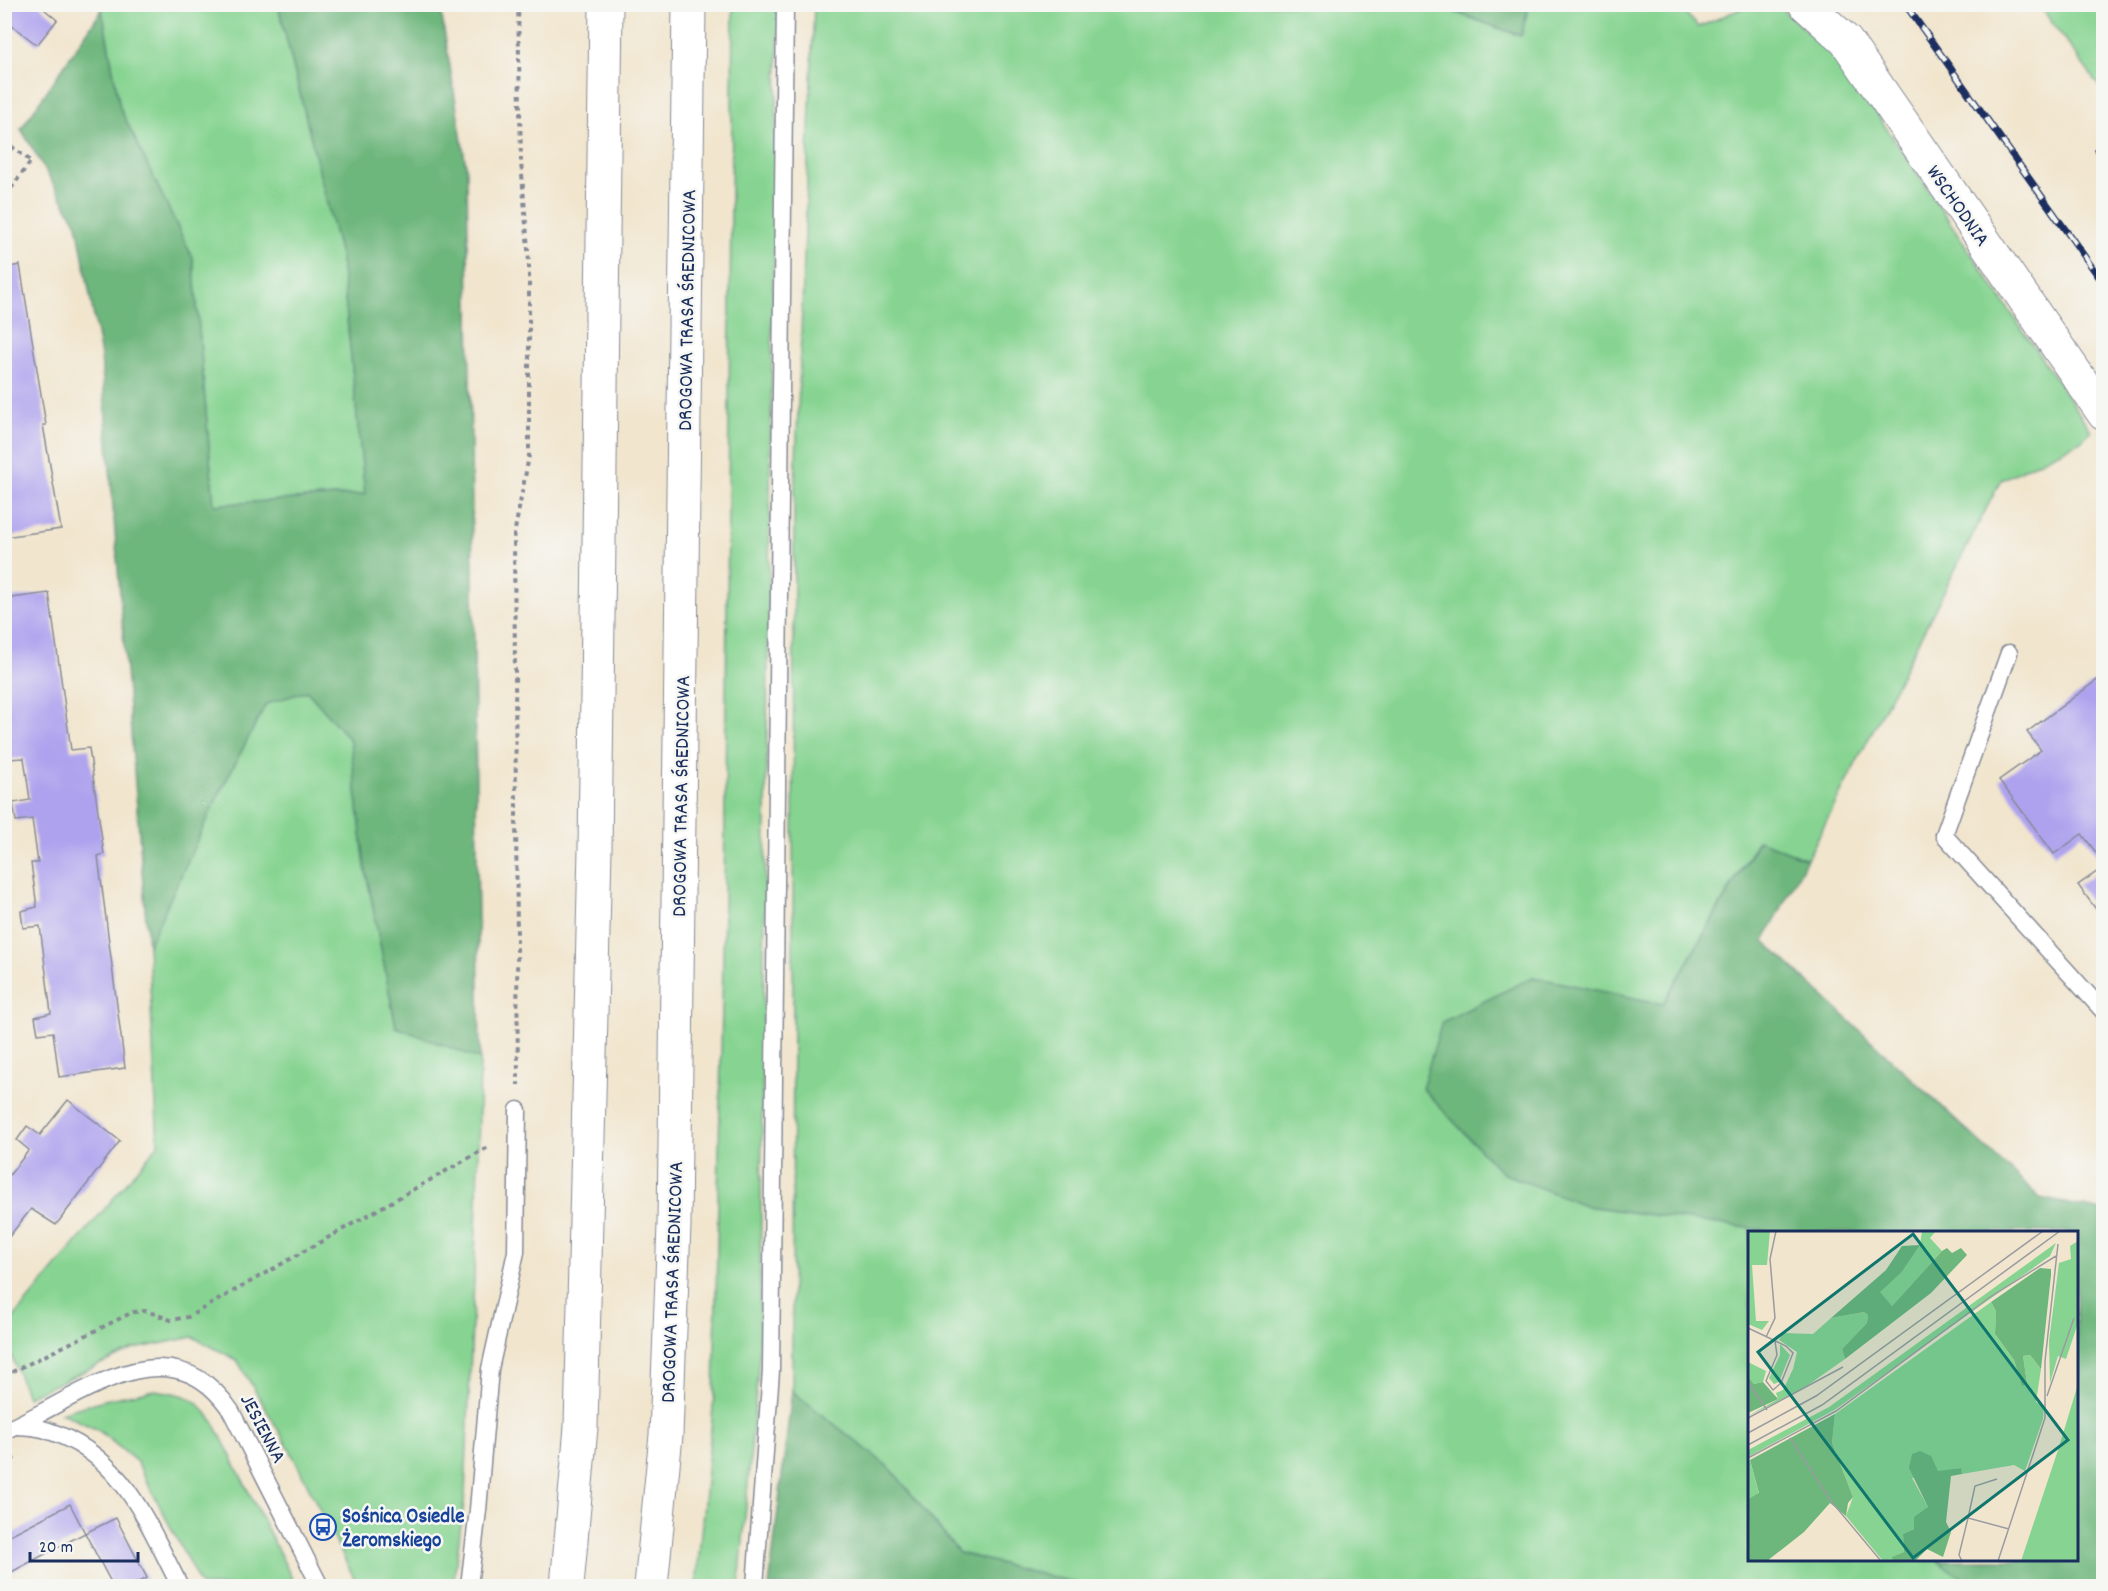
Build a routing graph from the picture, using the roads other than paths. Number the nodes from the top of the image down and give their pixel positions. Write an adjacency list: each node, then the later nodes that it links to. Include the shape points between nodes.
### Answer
1 (606, 4): 13 (main road, via 594,861 581,1427)
2 (689, 4): 14 (main road, DROGOWA TRASA ŚREDNICOWA, via 675,1225 666,1435)
3 (785, 4): 15 (lane, via 771,1371)
4 (1805, 4): 5 (main road, WSCHODNIA, via 1846,41)
5 (2103, 414)
6 (2009, 653): 7 (lane, via 1944,835)
7 (2103, 1012)
8 (518, 1110): 12 (lane, via 516,1252 490,1369)
9 (11, 1429): 10 (lane, JESIENNA, via 44,1429 73,1440 102,1460 137,1503); 11 (lane, JESIENNA, via 130,1371 158,1367 184,1370 204,1380 231,1411)
10 (180, 1587)
11 (320, 1587)
12 (469, 1587)
13 (567, 1587)
14 (651, 1587)
15 (755, 1587)

